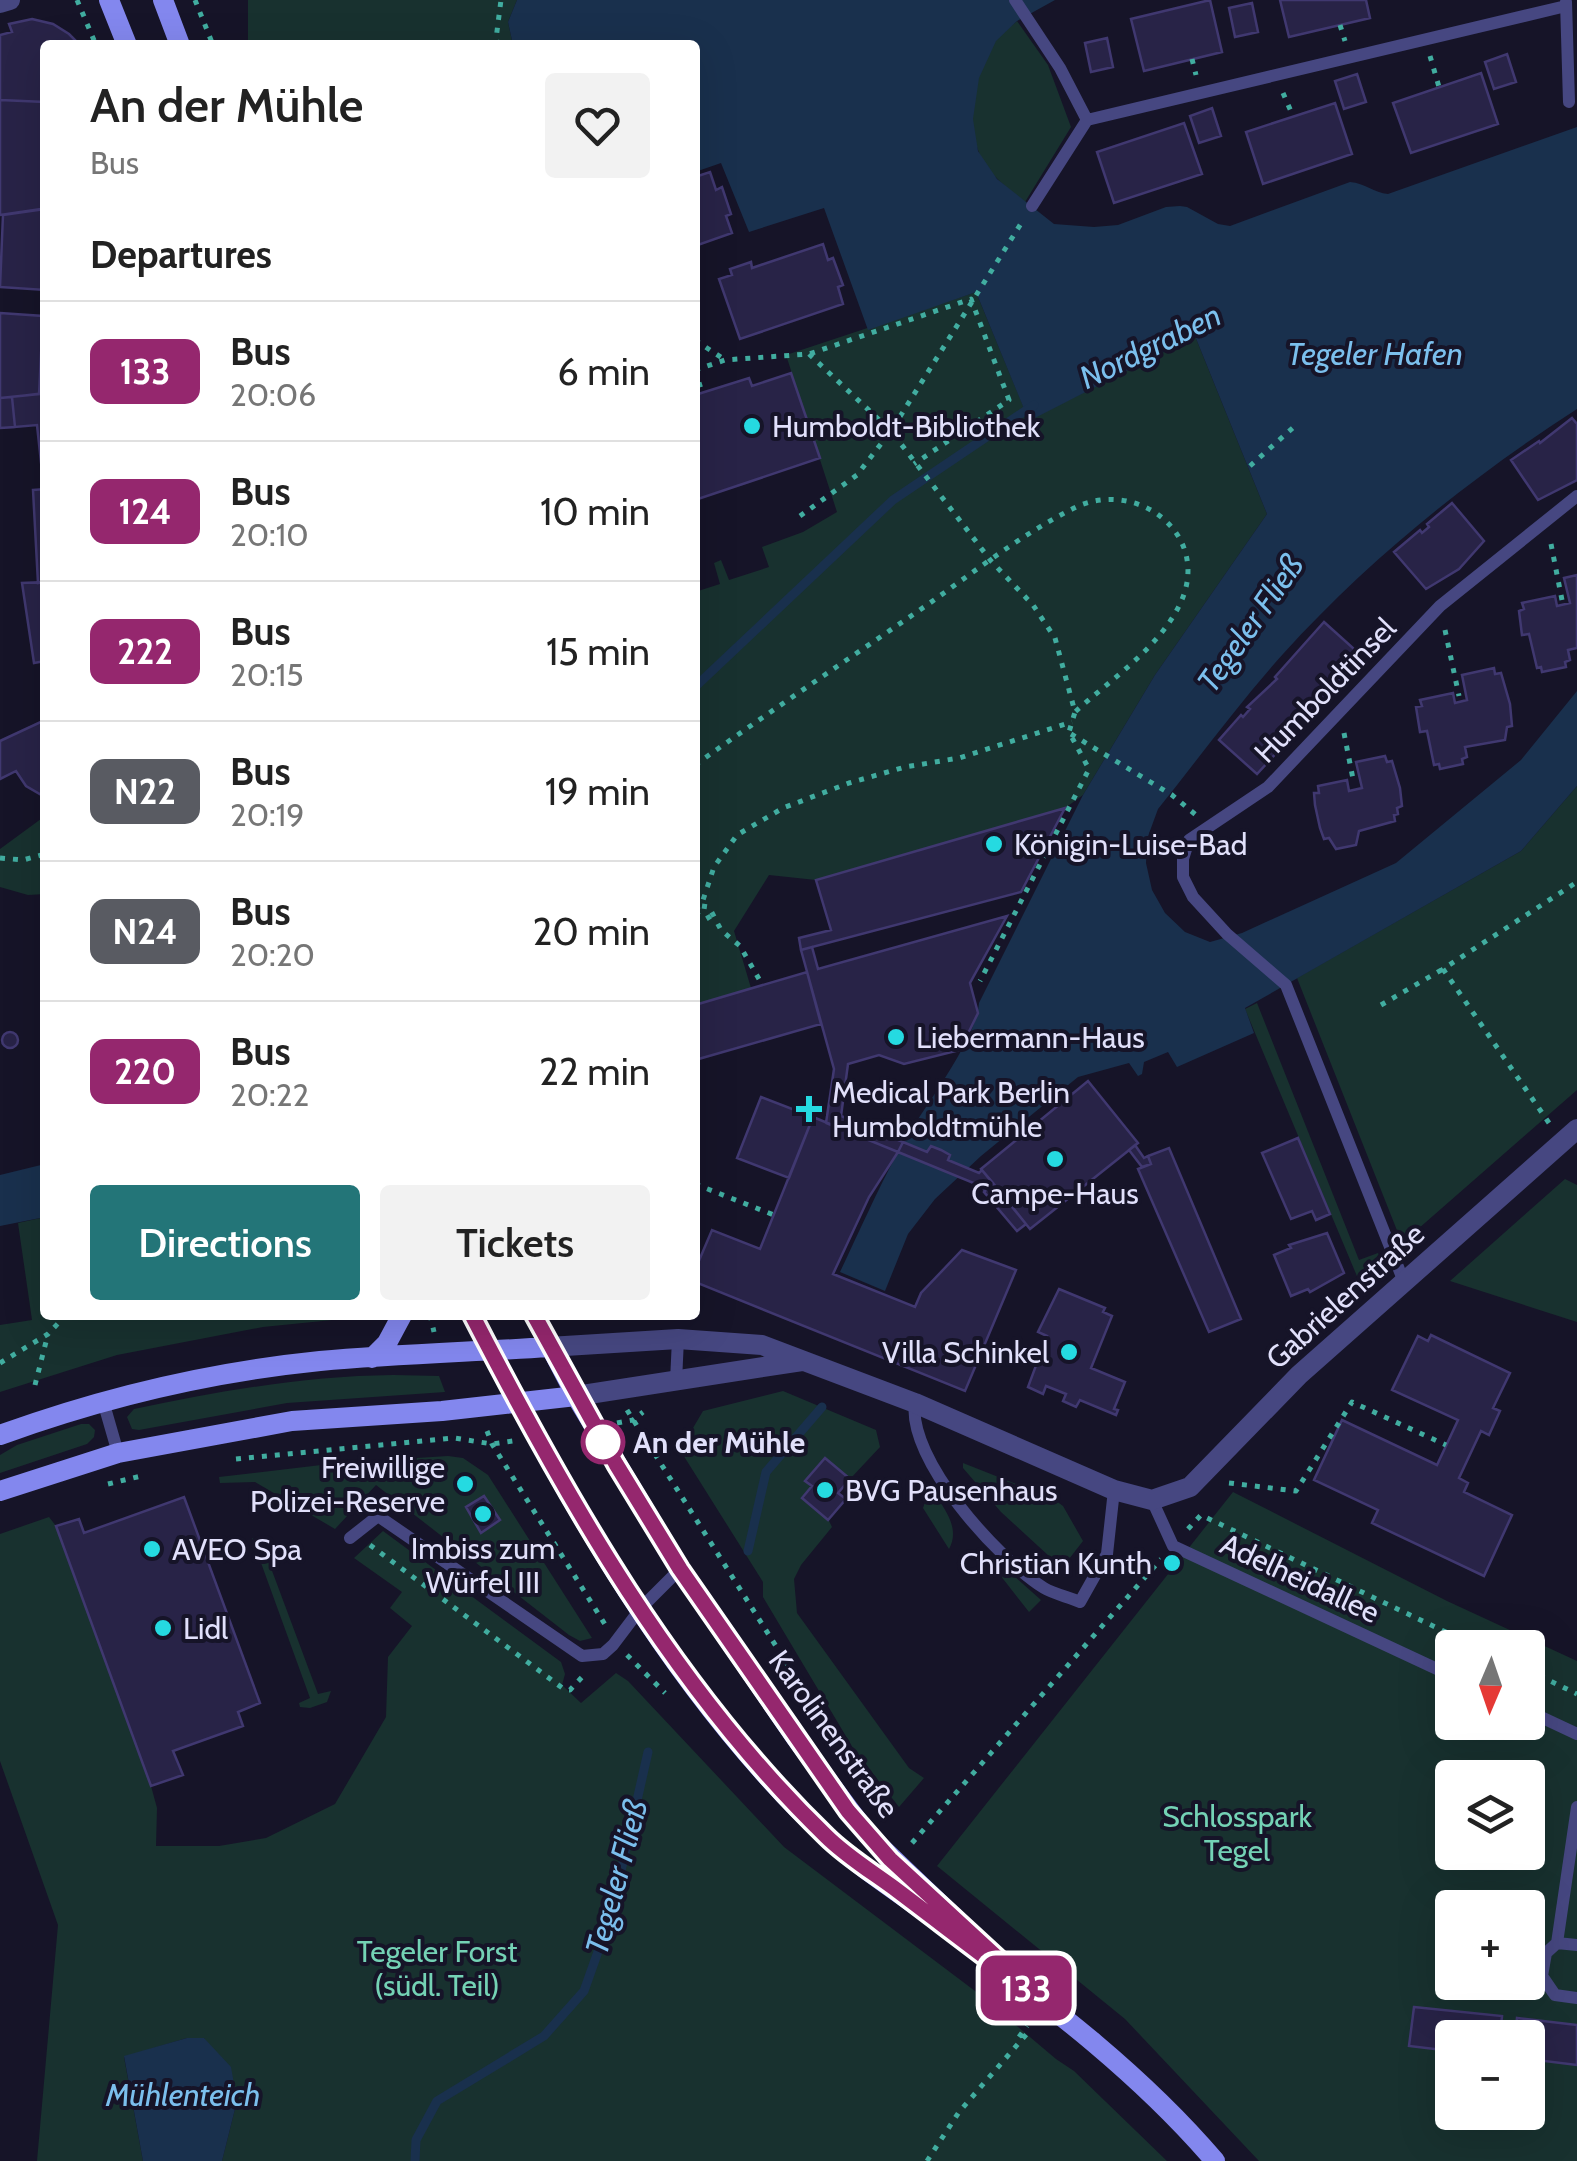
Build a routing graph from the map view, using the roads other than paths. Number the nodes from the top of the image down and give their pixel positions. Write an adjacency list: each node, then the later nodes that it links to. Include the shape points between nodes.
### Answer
1 (10, 0): 5 (street)
2 (109, 0): 7 (main road)
3 (163, 0): 8 (main road)
4 (1015, 0): 10 (lane)
5 (0, 3)
6 (1566, 3): 9 (lane); 10 (lane)
7 (126, 40)
8 (178, 40)
9 (1569, 102)
10 (1086, 120): 11 (lane)
11 (1032, 206)
12 (1577, 496): 14 (lane, Humboldtinsel, via 1440,606 1268,787 1189,840 1183,859 1183,878 1194,897 1286,985)
13 (1571, 1134): 14 (street, Gabrielenstraße)
14 (1404, 1282): 32 (street, Gabrielenstraße, via 1299,1375 1190,1487)
15 (399, 1320): 21 (main road)
16 (475, 1320): 20 (main road, Karolinenstraße)
17 (536, 1320): 19 (main road, Karolinenstraße)
18 (678, 1340): 19 (street); 22 (street, via 762,1345); 23 (lane)
19 (549, 1347): 20 (main road); 24 (main road, Karolinenstraße)
20 (491, 1350): 21 (main road); 26 (main road, Karolinenstraße)
21 (372, 1358): 25 (main road, via 239,1373)
22 (808, 1360): 23 (street); 27 (street)
23 (676, 1381): 24 (street)
24 (576, 1396): 26 (main road); 34 (main road, Karolinenstraße)
25 (102, 1401): 28 (main road); 29 (lane)
26 (518, 1402): 29 (main road, via 292,1421); 35 (main road, Karolinenstraße)
27 (915, 1404): 31 (street); 31 (lane, via 912,1422 941,1482 982,1532 1046,1589 1080,1602 1108,1554)
28 (0, 1435)
29 (118, 1453): 30 (main road)
30 (0, 1490)
31 (1114, 1490): 32 (street)
32 (1152, 1500): 36 (lane, Adelheidallee, via 1173,1546)
33 (352, 1536): 35 (lane, via 378,1516 582,1656 603,1654)
34 (684, 1574): 35 (lane); 43 (main road, Karolinenstraße, via 868,1835)
35 (641, 1608): 43 (main road, Karolinenstraße, via 699,1692 829,1840)
36 (1435, 1668)
37 (1545, 1719): 38 (lane)
38 (1577, 1734)
39 (1577, 1807): 40 (lane)
40 (1558, 1942): 41 (lane); 42 (lane, via 1546,1953 1542,1976 1555,1996)
41 (1577, 1945)
42 (1577, 1998)
43 (1044, 2001): 44 (main road, Karolinenstraße, via 1106,2051)
44 (1214, 2161)

